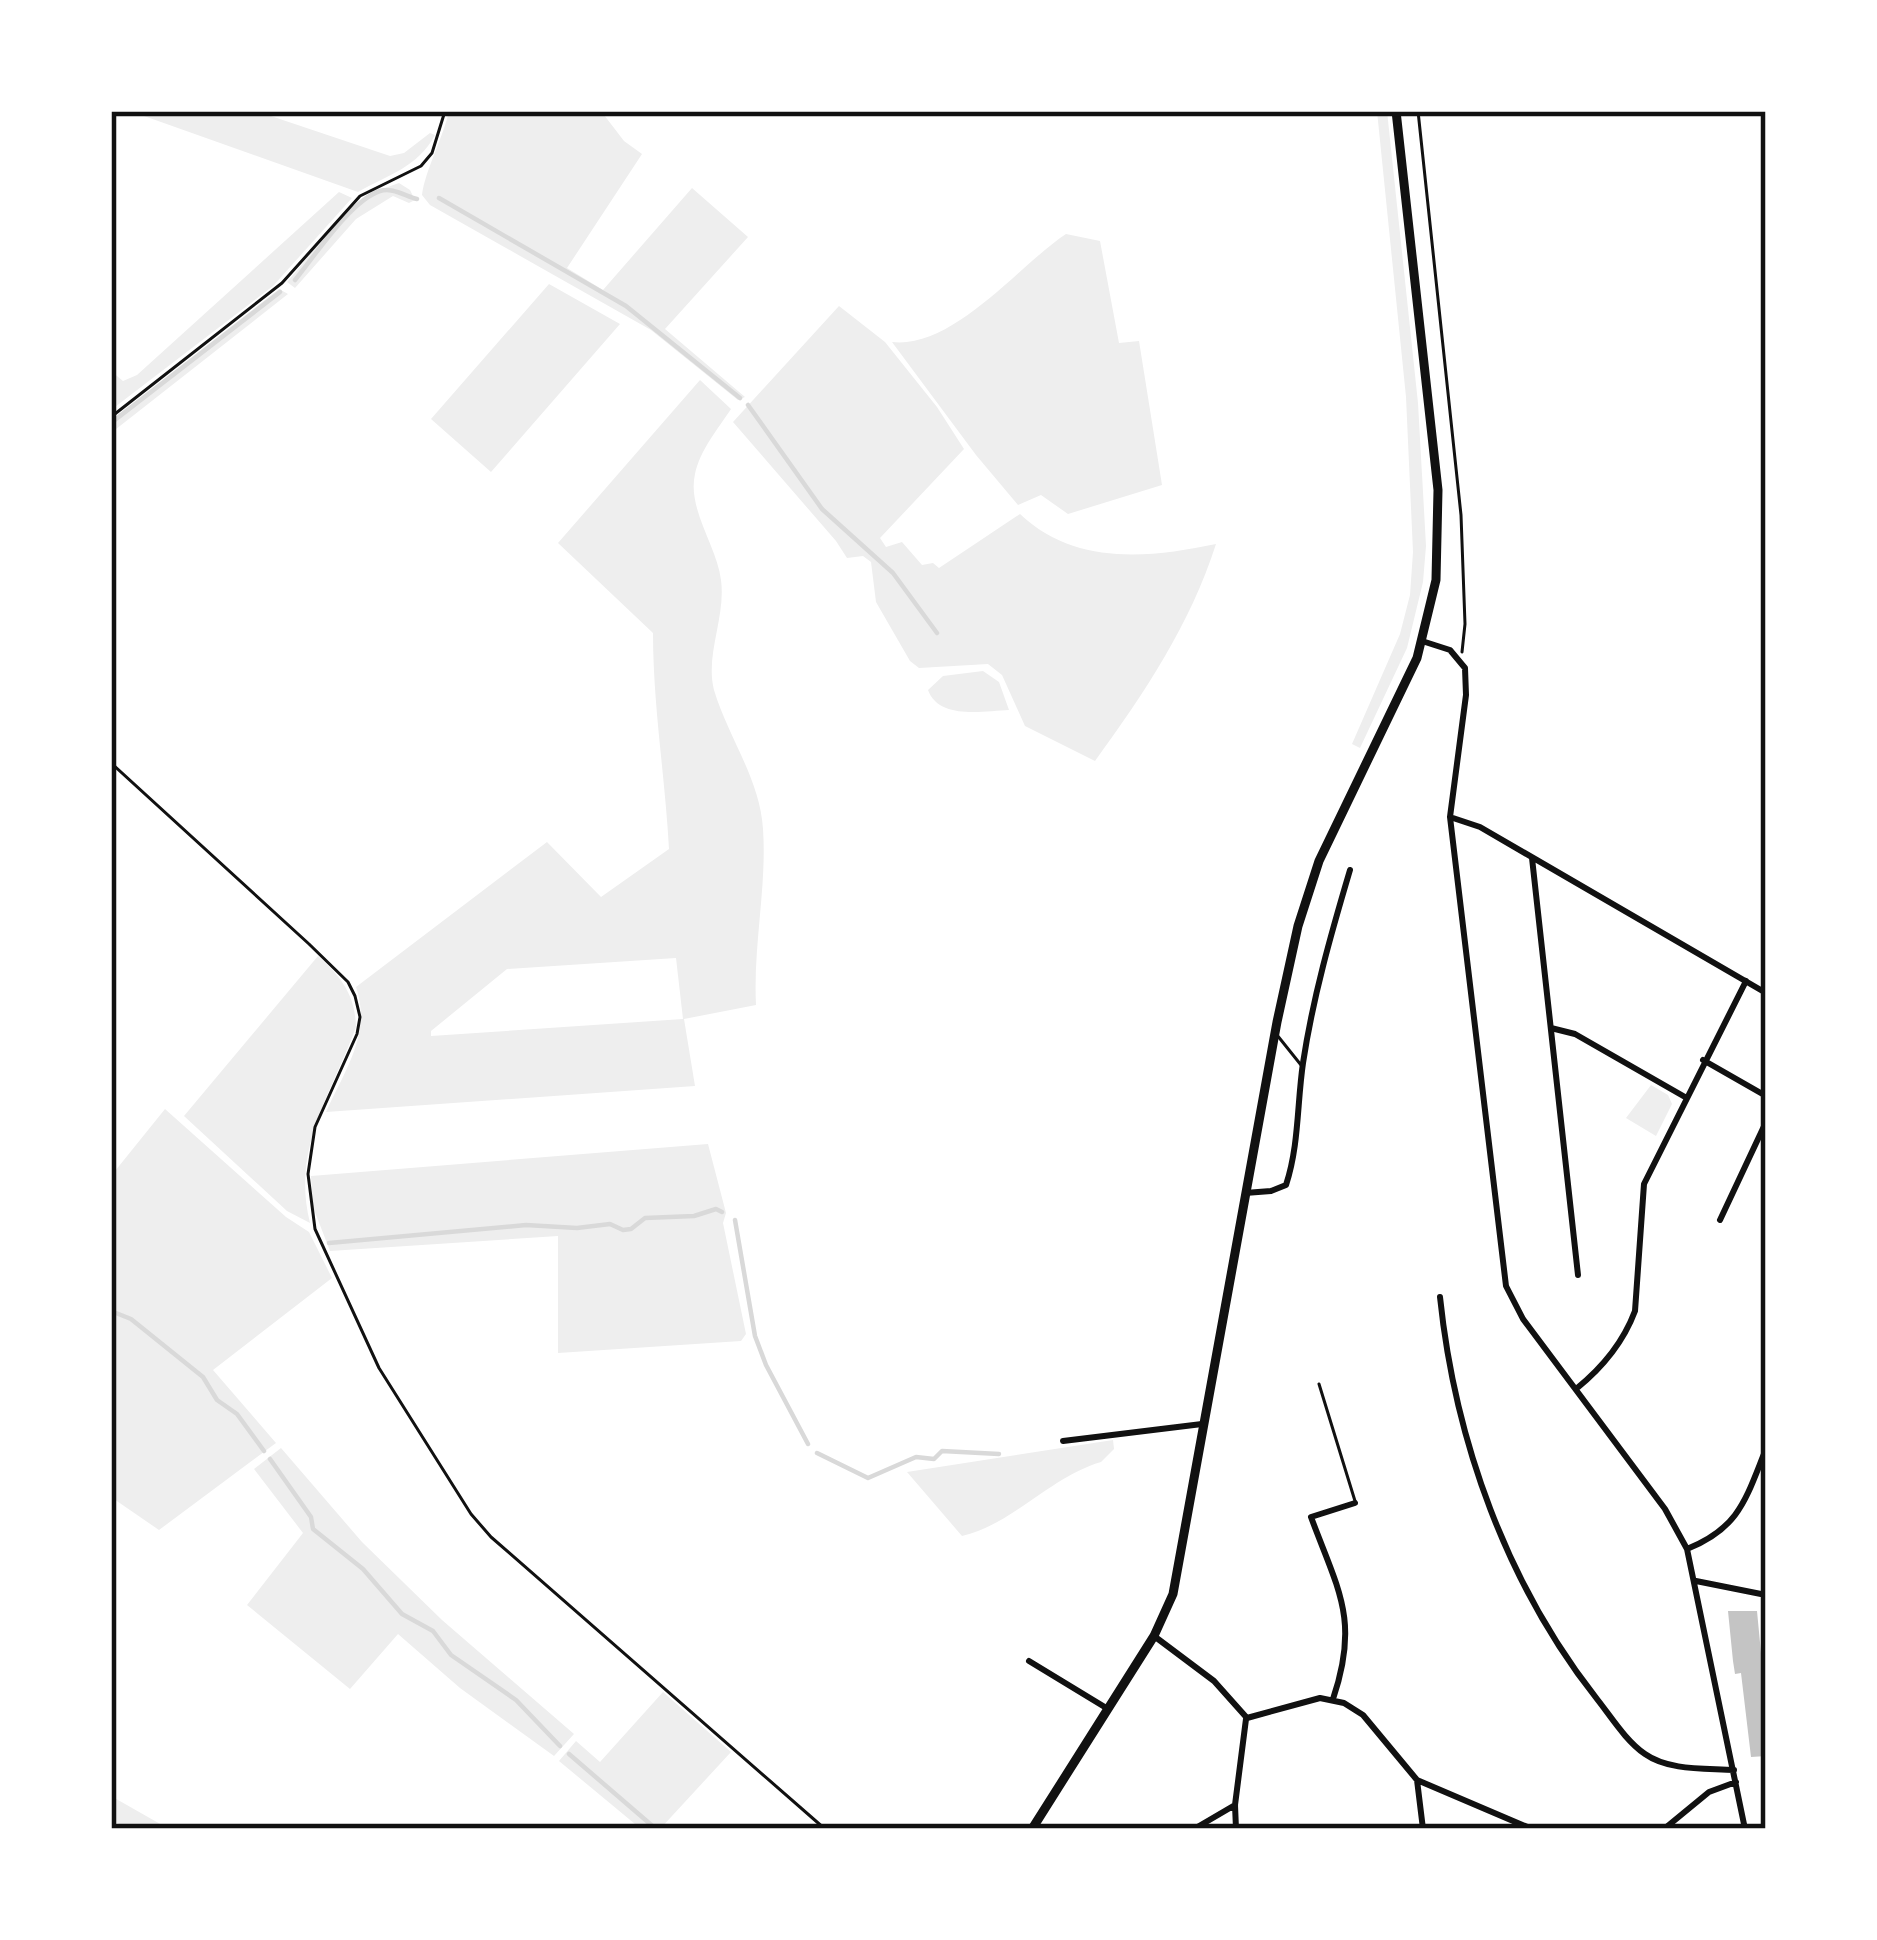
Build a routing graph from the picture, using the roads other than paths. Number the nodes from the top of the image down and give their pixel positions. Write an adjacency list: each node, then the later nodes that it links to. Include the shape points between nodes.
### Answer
1 (1396, 111): 2 (street, via 1438,490 1436,580)
2 (1422, 641): 3 (street, via 1459,657 1465,668); 9 (street, via 1319,860)
3 (1450, 817): 4 (street); 20 (street, via 1502,1272 1523,1319)
4 (1532, 858): 6 (street); 8 (street)
5 (1350, 870): 11 (street)
6 (1746, 981): 7 (street); 10 (street)
7 (1766, 993)
8 (1551, 1028): 13 (street); 17 (street)
9 (1276, 1030): 11 (lane); 15 (street)
10 (1703, 1060): 12 (street); 13 (street)
11 (1302, 1066): 15 (street, via 1286,1185)
12 (1766, 1096)
13 (1685, 1097): 20 (street, via 1644,1184 1635,1311 1612,1354)
14 (1766, 1122): 16 (street)
15 (1245, 1193): 21 (street)
16 (1720, 1220)
17 (1578, 1275)
18 (1440, 1297): 33 (street, via 1463,1430 1541,1620 1644,1754)
19 (1319, 1384): 24 (lane)
20 (1576, 1389): 25 (street)
21 (1203, 1424): 22 (street); 28 (street, via 1180,1565)
22 (1063, 1441)
23 (1766, 1449): 25 (street, via 1731,1523)
24 (1355, 1503): 30 (street, via 1311,1517 1347,1619)
25 (1687, 1549): 26 (street)
26 (1696, 1580): 27 (street); 33 (street)
27 (1766, 1595)
28 (1154, 1636): 31 (street); 32 (street, via 1214,1681)
29 (1029, 1661): 31 (street)
30 (1333, 1699): 32 (street); 34 (street, via 1363,1715)
31 (1110, 1710): 38 (street)
32 (1246, 1718): 36 (street)
33 (1734, 1770): 35 (street)
34 (1417, 1780): 37 (street); 41 (street)
35 (1736, 1782): 44 (street, via 1709,1792); 45 (street)
36 (1234, 1805): 39 (street); 40 (street)
37 (1503, 1818): 42 (street); 43 (street)
38 (1032, 1829)
39 (1194, 1829)
40 (1236, 1829)
41 (1423, 1829)
42 (1503, 1829)
43 (1532, 1829)
44 (1664, 1829)
45 (1745, 1829)

